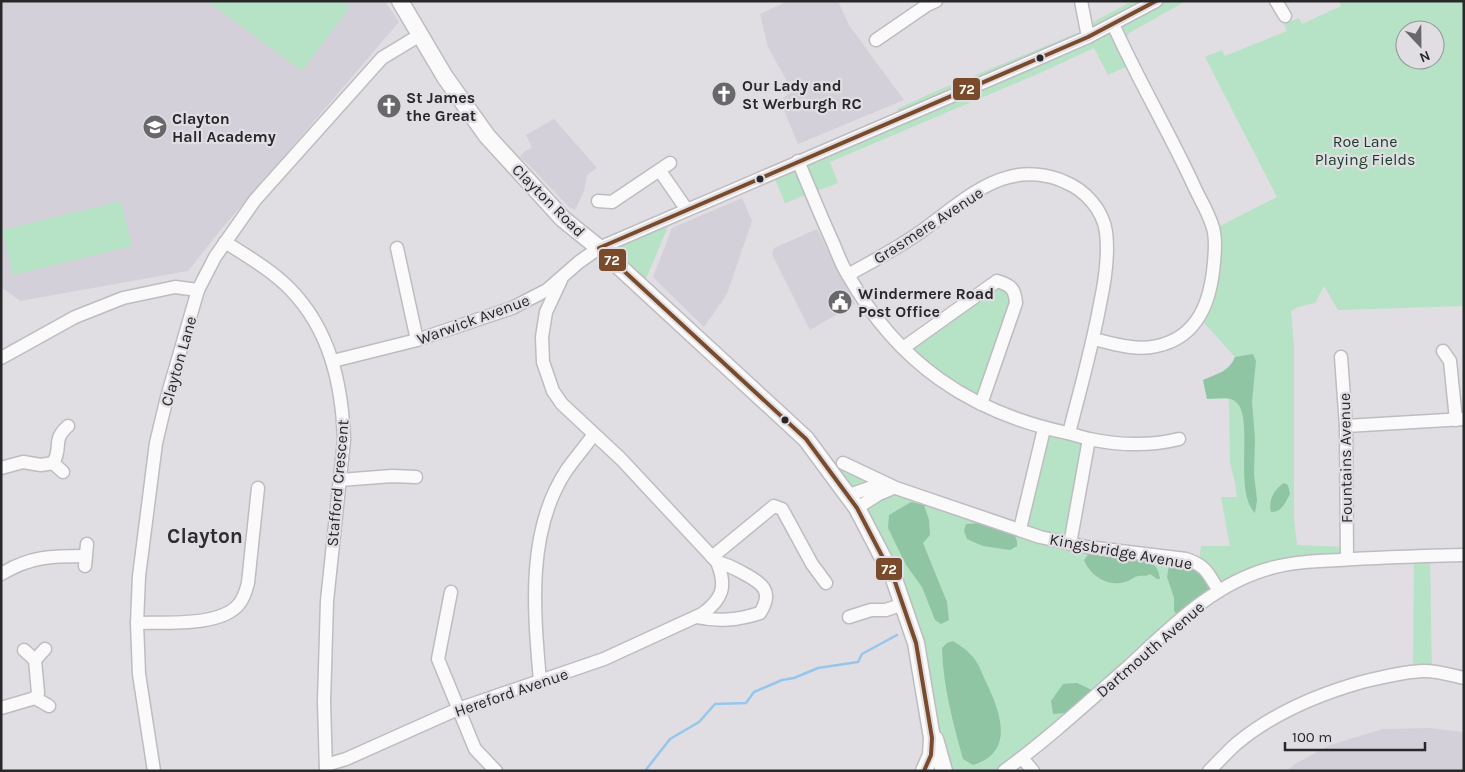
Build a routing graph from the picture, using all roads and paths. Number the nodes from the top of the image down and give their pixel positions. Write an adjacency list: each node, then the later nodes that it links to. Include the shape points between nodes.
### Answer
1 (400, 1): 8 (main road, Clayton Road)
2 (1081, 1): 9 (street)
3 (1156, 1): 7 (street, Warwick Avenue)
4 (1276, 1): 6 (street)
5 (930, 3): 10 (street)
6 (1285, 16)
7 (1113, 24): 9 (street, Warwick Avenue); 22 (street, via 1214,229 1215,256 1213,282 1202,313 1194,325 1176,339 1158,346 1139,348)
8 (420, 35): 14 (street, Clayton Lane, via 382,58 255,200); 16 (main road, Clayton Road, via 445,78 487,136 563,219)
9 (1088, 37): 11 (street, Warwick Avenue)
10 (876, 40)
11 (798, 161): 13 (street, Warwick Avenue); 17 (street)
12 (598, 201): 13 (street, via 612,202 665,167)
13 (687, 210): 16 (street, Warwick Avenue)
14 (225, 242): 19 (street, Clayton Lane); 28 (street, Stafford Crescent, via 290,289 320,329)
15 (396, 248): 23 (street)
16 (599, 248): 18 (street, Warwick Avenue); 46 (main road, Clayton Road, via 806,439)
17 (848, 275): 22 (street, Grasmere Avenue, via 909,240 982,188 1027,174 1054,177 1077,187 1089,198 1106,231 1107,266); 24 (street, via 880,323)
18 (562, 278): 20 (street, Warwick Avenue); 21 (street, Hereford Avenue)
19 (198, 290): 27 (street, via 175,287 122,298 75,316); 60 (street, Clayton Lane, via 156,443 138,576)
20 (531, 299): 21 (street); 23 (street, Warwick Avenue)
21 (546, 312): 35 (street, Hereford Avenue, via 542,337 543,362 548,378 562,404)
22 (1094, 339): 34 (street, Grasmere Avenue)
23 (417, 340): 28 (street, Warwick Avenue)
24 (903, 348): 29 (street, via 936,378); 29 (street, via 997,282 1009,284 1015,292 1016,304)
25 (1443, 351): 30 (street, via 1450,361)
26 (1341, 357): 32 (street, Fountains Avenue)
27 (1, 358)
28 (333, 361): 43 (street, Stafford Crescent, via 343,413)
29 (981, 404): 33 (street)
30 (1460, 419): 32 (street)
31 (68, 426): 38 (street, via 60,433 55,432 57,456)
32 (1346, 426): 51 (street, Fountains Avenue)
33 (1044, 429): 34 (street); 47 (street)
34 (1069, 433): 36 (street)
35 (594, 434): 52 (street, Hereford Avenue); 65 (street, via 566,472 543,527 535,592)
36 (1089, 439): 37 (street, via 1150,443); 48 (street)
37 (1179, 439)
38 (53, 463): 40 (street, via 23,462); 41 (street)
39 (843, 463): 45 (street, Kingsbridge Avenue)
40 (1, 468)
41 (63, 472)
42 (416, 477): 43 (street)
43 (340, 480): 72 (street, Stafford Crescent, via 325,644)
44 (258, 488): 60 (street, via 248,583 238,606 214,619)
45 (896, 488): 46 (street, Kingsbridge Avenue, via 874,486); 47 (street, Kingsbridge Avenue)
46 (853, 501): 57 (main road, Clayton Road, via 884,558)
47 (1020, 529): 48 (street, Kingsbridge Avenue)
48 (1070, 544): 55 (street, Kingsbridge Avenue, via 1186,559 1204,566)
49 (1464, 555): 51 (street, Dartmouth Avenue)
50 (86, 556): 53 (street, via 38,558)
51 (1347, 559): 55 (street, Dartmouth Avenue, via 1271,568)
52 (714, 560): 54 (street, via 774,506 782,509); 58 (street, Hereford Avenue, via 723,585 720,596 714,606); 58 (street, Hereford Avenue, via 730,565 763,585 767,596 765,604 760,613 742,618 712,621)
53 (1, 574)
54 (826, 583)
55 (1219, 591): 71 (street, Dartmouth Avenue, via 1189,611)
56 (451, 592): 69 (street, via 438,659)
57 (903, 604): 59 (street); 70 (main road, Clayton Road, via 916,643)
58 (696, 617): 65 (street, Hereford Avenue, via 604,660)
59 (849, 618)
60 (137, 624): 73 (street, Clayton Lane, via 139,674)
61 (44, 648): 63 (street)
62 (24, 650): 63 (street)
63 (34, 660): 66 (street, via 38,693)
64 (1464, 678): 79 (street, via 1423,671 1333,690 1262,725)
65 (540, 681): 69 (street, Hereford Avenue)
66 (35, 698): 67 (street); 68 (street)
67 (49, 706)
68 (1, 708)
69 (458, 709): 72 (street, Hereford Avenue); 74 (street, via 475,750)
70 (931, 728): 75 (main road, Clayton Road, via 931,755); 76 (main road, Clayton Road)
71 (1022, 758): 77 (street, Dartmouth Avenue); 78 (street)
72 (326, 768)
73 (154, 771)
74 (496, 771)
75 (924, 771)
76 (944, 771)
77 (1004, 771)
78 (1032, 771)
79 (1209, 771)

